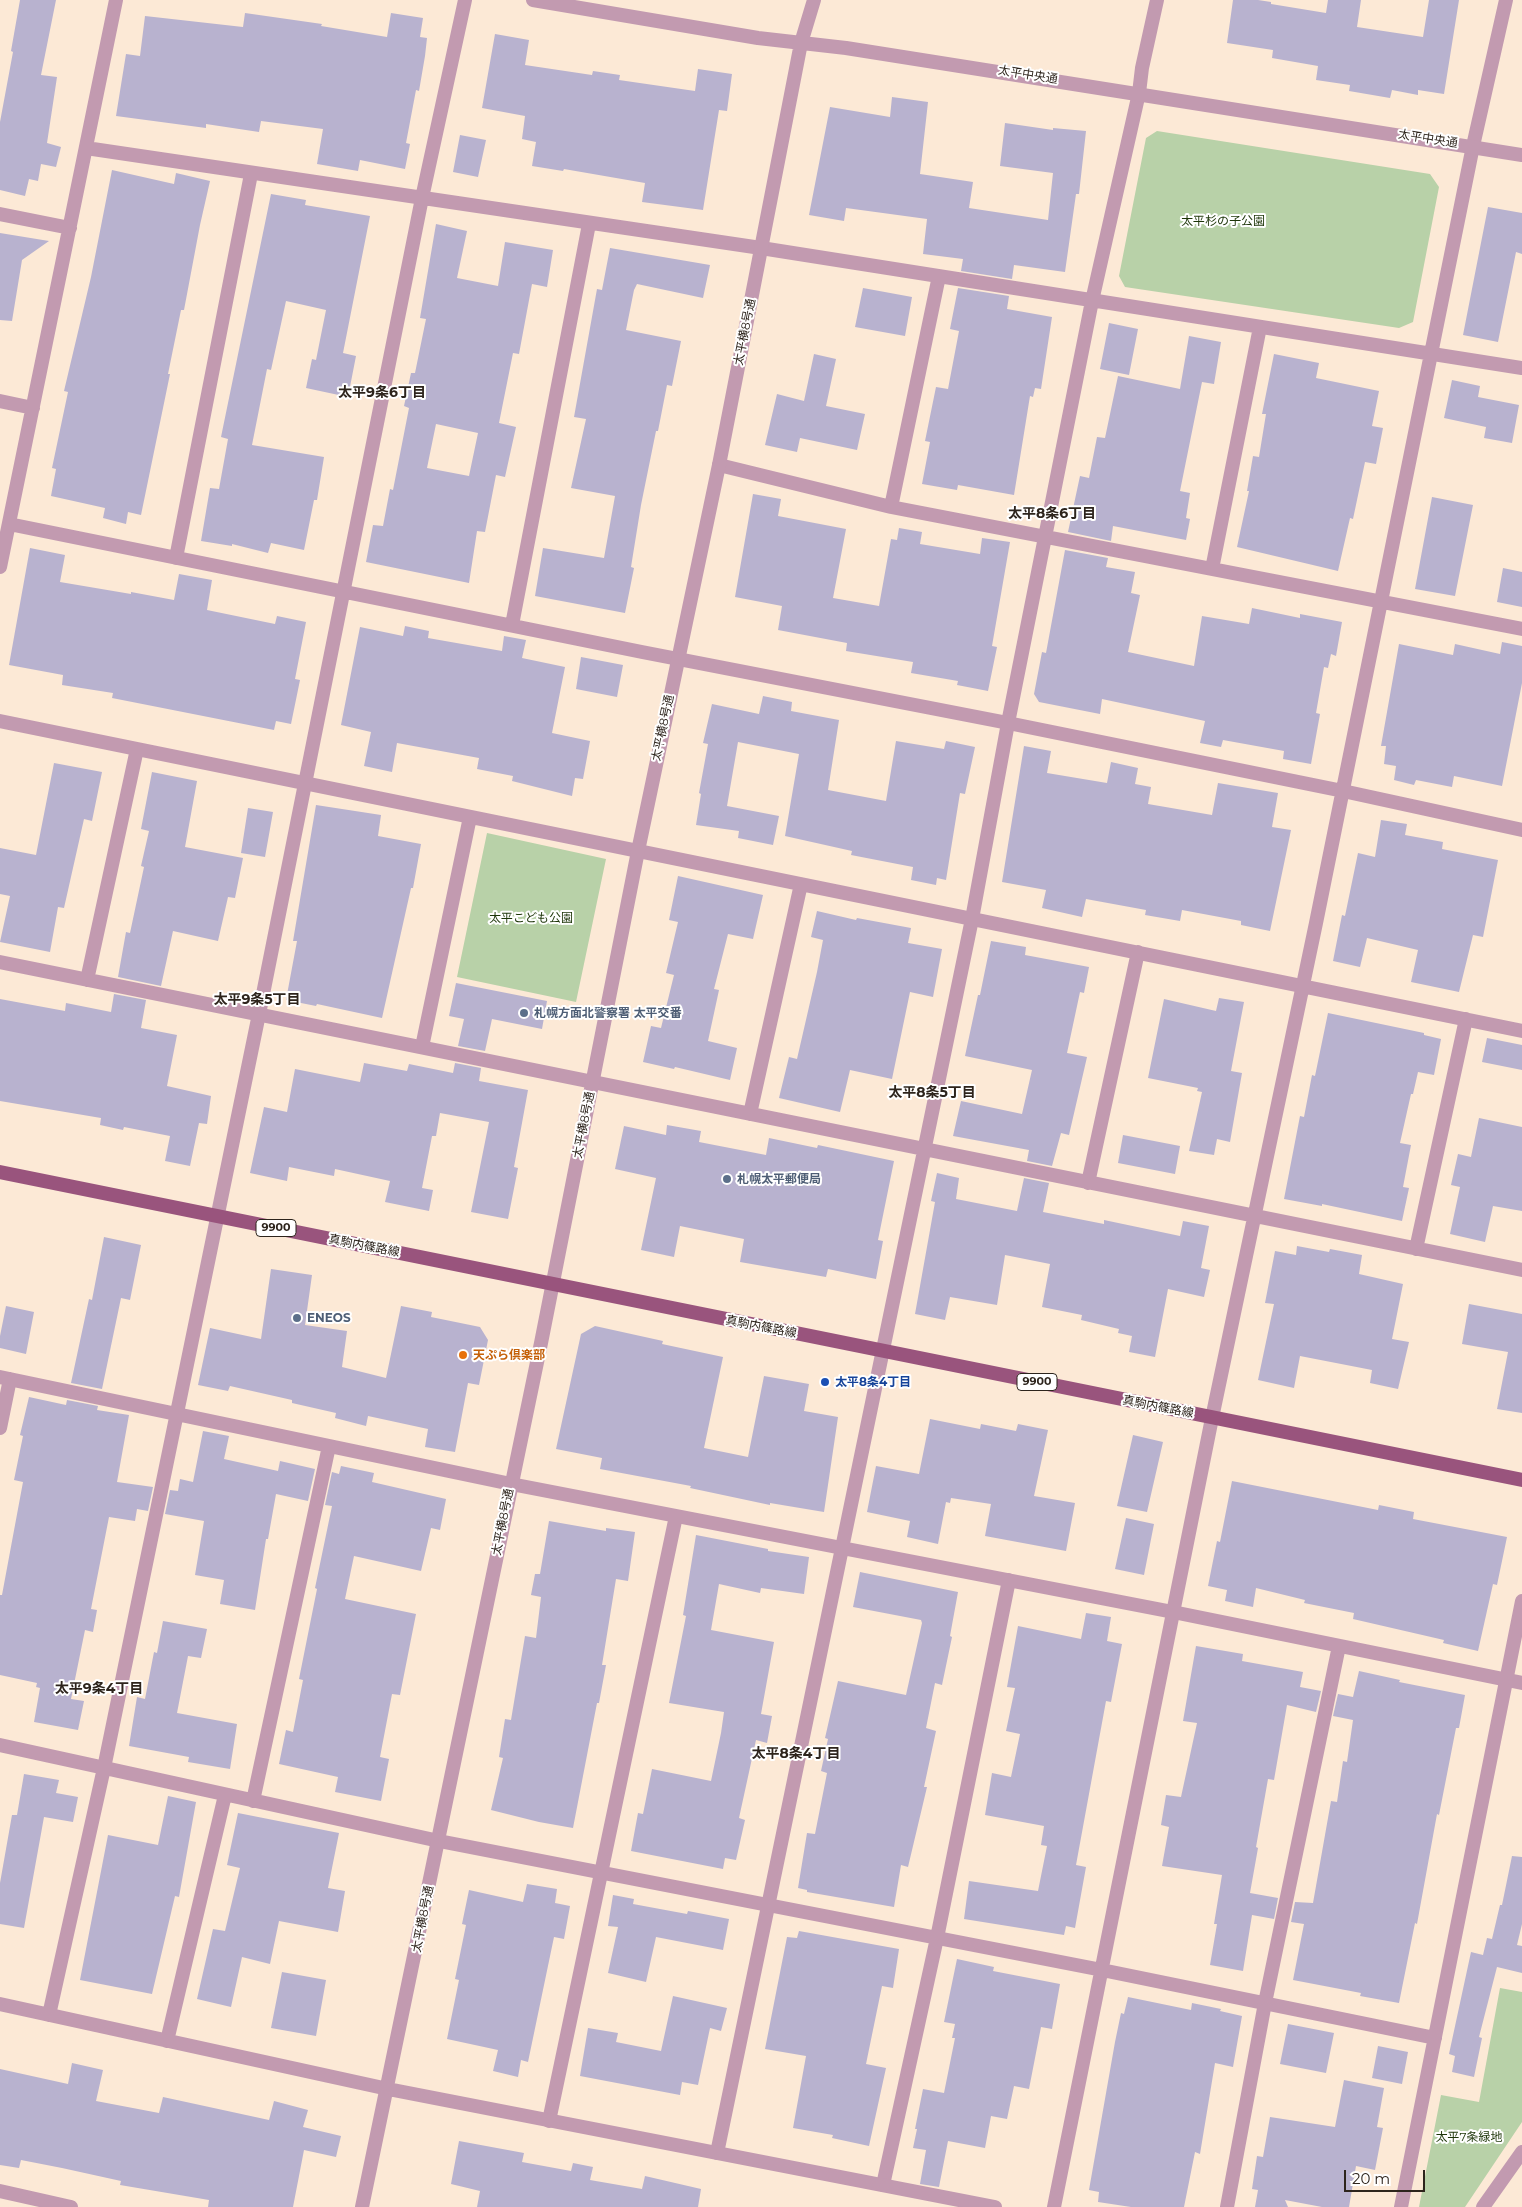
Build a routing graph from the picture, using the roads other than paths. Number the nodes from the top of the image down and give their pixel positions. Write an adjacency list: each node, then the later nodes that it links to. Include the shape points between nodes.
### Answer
1 (116, 0): 10 (street)
2 (466, 0): 13 (street)
3 (534, 0): 7 (street, 太平中央通)
4 (814, 0): 7 (street, 太平横8号通)
5 (1157, 0): 8 (street)
6 (1506, 0): 9 (street)
7 (801, 43): 8 (street, 太平中央通); 17 (street, 太平横8号通)
8 (1139, 93): 9 (street, 太平中央通); 19 (street)
9 (1473, 146): 11 (street, 太平中央通); 21 (street)
10 (86, 148): 12 (street); 16 (street)
11 (1522, 154)
12 (251, 174): 13 (street); 29 (street)
13 (422, 198): 15 (street); 32 (street)
14 (0, 214): 16 (street)
15 (589, 224): 17 (street); 34 (street)
16 (70, 228): 24 (street)
17 (761, 248): 18 (street); 25 (street, 太平横8号通)
18 (939, 276): 19 (street); 26 (street)
19 (1092, 301): 20 (street); 28 (street)
20 (1260, 327): 21 (street); 31 (street)
21 (1432, 353): 22 (street); 33 (street)
22 (1522, 368)
23 (0, 401): 24 (street)
24 (33, 408): 27 (street)
25 (719, 465): 26 (street); 36 (street, 太平横8号通)
26 (891, 507): 28 (street)
27 (9, 524): 29 (street); 30 (street)
28 (1045, 536): 31 (street); 38 (street)
29 (176, 558): 32 (street)
30 (0, 568)
31 (1212, 569): 33 (street)
32 (342, 591): 34 (street); 40 (street)
33 (1381, 601): 35 (street); 41 (street)
34 (512, 625): 36 (street)
35 (1522, 630)
36 (677, 659): 38 (street); 44 (street, 太平横8号通)
37 (0, 721): 39 (street)
38 (1008, 723): 41 (street); 46 (street)
39 (137, 749): 40 (street); 49 (street)
40 (304, 782): 42 (street); 51 (street)
41 (1343, 791): 43 (street); 50 (street)
42 (470, 817): 44 (street); 54 (street)
43 (1522, 830)
44 (638, 851): 45 (street); 55 (street, 太平横8号通)
45 (802, 884): 46 (street); 56 (street)
46 (972, 919): 47 (street); 57 (street)
47 (1138, 952): 50 (street); 59 (street)
48 (0, 962): 49 (street)
49 (87, 980): 51 (street)
50 (1303, 986): 52 (street); 61 (street)
51 (258, 1014): 54 (street); 60 (street)
52 (1466, 1019): 53 (street); 62 (street)
53 (1522, 1031)
54 (422, 1047): 55 (street)
55 (592, 1082): 56 (street); 64 (street, 太平横8号通)
56 (750, 1114): 57 (street)
57 (924, 1149): 59 (street); 65 (street)
58 (0, 1172): 60 (main road, 真駒内篠路線 / 9900)
59 (1088, 1182): 61 (street)
60 (217, 1216): 64 (main road, 真駒内篠路線 / 9900); 67 (street)
61 (1255, 1216): 62 (street); 68 (street)
62 (1416, 1249): 63 (street)
63 (1522, 1270)
64 (552, 1284): 65 (main road, 真駒内篠路線 / 9900); 72 (street, 太平横8号通)
65 (884, 1351): 68 (main road, 真駒内篠路線 / 9900); 74 (street)
66 (5, 1378): 67 (street); 69 (street)
67 (175, 1414): 70 (street); 82 (street)
68 (1212, 1418): 71 (main road, 真駒内篠路線 / 9900); 77 (street)
69 (0, 1428)
70 (329, 1446): 72 (street); 84 (street)
71 (1522, 1480)
72 (511, 1484): 73 (street); 85 (street, 太平横8号通)
73 (676, 1516): 74 (street); 86 (street)
74 (841, 1548): 75 (street); 87 (street)
75 (1009, 1580): 77 (street); 88 (street)
76 (1522, 1601): 79 (street)
77 (1173, 1612): 78 (street); 89 (street)
78 (1339, 1646): 79 (street); 90 (street)
79 (1506, 1680): 80 (street); 93 (street)
80 (1522, 1683)
81 (0, 1745): 82 (street)
82 (104, 1768): 83 (street); 92 (street)
83 (225, 1794): 84 (street); 94 (street)
84 (253, 1800): 85 (street)
85 (438, 1842): 86 (street); 95 (street, 太平横8号通)
86 (601, 1873): 87 (street); 96 (street)
87 (770, 1906): 88 (street); 98 (street)
88 (937, 1938): 89 (street); 99 (street)
89 (1102, 1970): 90 (street); 104 (street)
90 (1265, 2003): 93 (street); 105 (street)
91 (0, 2004): 92 (street)
92 (49, 2014): 94 (street)
93 (1435, 2038): 106 (street)
94 (168, 2041): 95 (street)
95 (388, 2089): 96 (street); 102 (street, 太平横8号通)
96 (549, 2121): 98 (street)
97 (1522, 2152): 107 (street)
98 (717, 2153): 99 (street)
99 (883, 2185): 103 (street)
100 (0, 2191): 101 (street)
101 (71, 2207)
102 (362, 2207)
103 (995, 2207)
104 (1054, 2207)
105 (1227, 2207)
106 (1401, 2207)
107 (1483, 2207)

